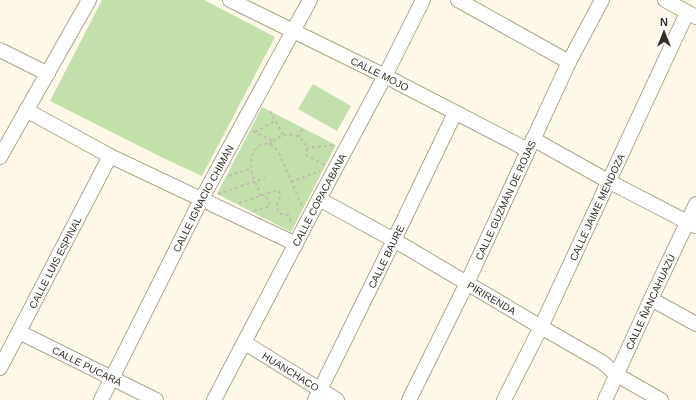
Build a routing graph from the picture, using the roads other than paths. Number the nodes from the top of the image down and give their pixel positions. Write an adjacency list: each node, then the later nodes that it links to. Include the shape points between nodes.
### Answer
1 (89, 0): 12 (street)
2 (230, 0): 9 (street, CALLE MOJO)
3 (310, 0): 9 (street, CALLE IGNACIO CHIMÁN)
4 (423, 0): 13 (street, CALLE COPACABANA)
5 (458, 0): 11 (street)
6 (602, 0): 11 (street, CALLE GUZMÁN DE ROJAS)
7 (665, 0): 8 (street)
8 (691, 15): 19 (street, CALLE JAIME MENDOZA)
9 (294, 30): 13 (street, CALLE MOJO); 21 (street, CALLE IGNACIO CHIMÁN)
10 (0, 50): 12 (street)
11 (569, 62): 16 (street, CALLE GUZMÁN DE ROJAS)
12 (48, 74): 14 (street)
13 (385, 76): 15 (street, CALLE MOJO); 20 (street, CALLE COPACABANA)
14 (26, 110): 17 (street); 18 (street)
15 (455, 113): 16 (street, CALLE MOJO); 24 (street, CALLE BAURE)
16 (531, 144): 19 (street, CALLE MOJO); 26 (street, CALLE GUZMÁN DE ROJAS)
17 (110, 156): 21 (street); 30 (street, CALLE LUIS ESPINAL)
18 (0, 157)
19 (608, 181): 23 (street, CALLE MOJO); 29 (street, CALLE JAIME MENDOZA)
20 (319, 199): 24 (street, PIRIRENDA); 25 (street, CALLE COPACABANA)
21 (201, 200): 25 (street); 34 (street, CALLE IGNACIO CHIMÁN)
22 (696, 204): 23 (street, CALLE ÑANCAHUAZÚ)
23 (692, 224): 27 (street, CALLE ÑANCAHUAZÚ)
24 (394, 240): 26 (street, PIRIRENDA); 35 (street, CALLE BAURE)
25 (296, 244): 31 (street, CALLE COPACABANA)
26 (467, 283): 29 (street, PIRIRENDA); 40 (street, CALLE GUZMÁN DE ROJAS)
27 (651, 299): 28 (street); 33 (street, CALLE ÑANCAHUAZÚ)
28 (696, 324)
29 (541, 327): 33 (street, PIRIRENDA, via 602,362); 41 (street, CALLE JAIME MENDOZA)
30 (19, 332): 32 (street, CALLE LUIS ESPINAL); 34 (street, CALLE PUCARÁ)
31 (244, 343): 35 (street, HUANCHACO); 38 (street, CALLE COPACABANA)
32 (0, 368)
33 (617, 375): 42 (street, CALLE ÑANCAHUAZÚ); 43 (street, PIRIRENDA)
34 (111, 378): 36 (street, CALLE IGNACIO CHIMÁN); 37 (street, CALLE PUCARÁ)
35 (317, 395): 39 (street, HUANCHACO)
36 (101, 400)
37 (156, 400)
38 (214, 400)
39 (337, 400)
40 (409, 400)
41 (504, 400)
42 (605, 400)
43 (661, 400)

